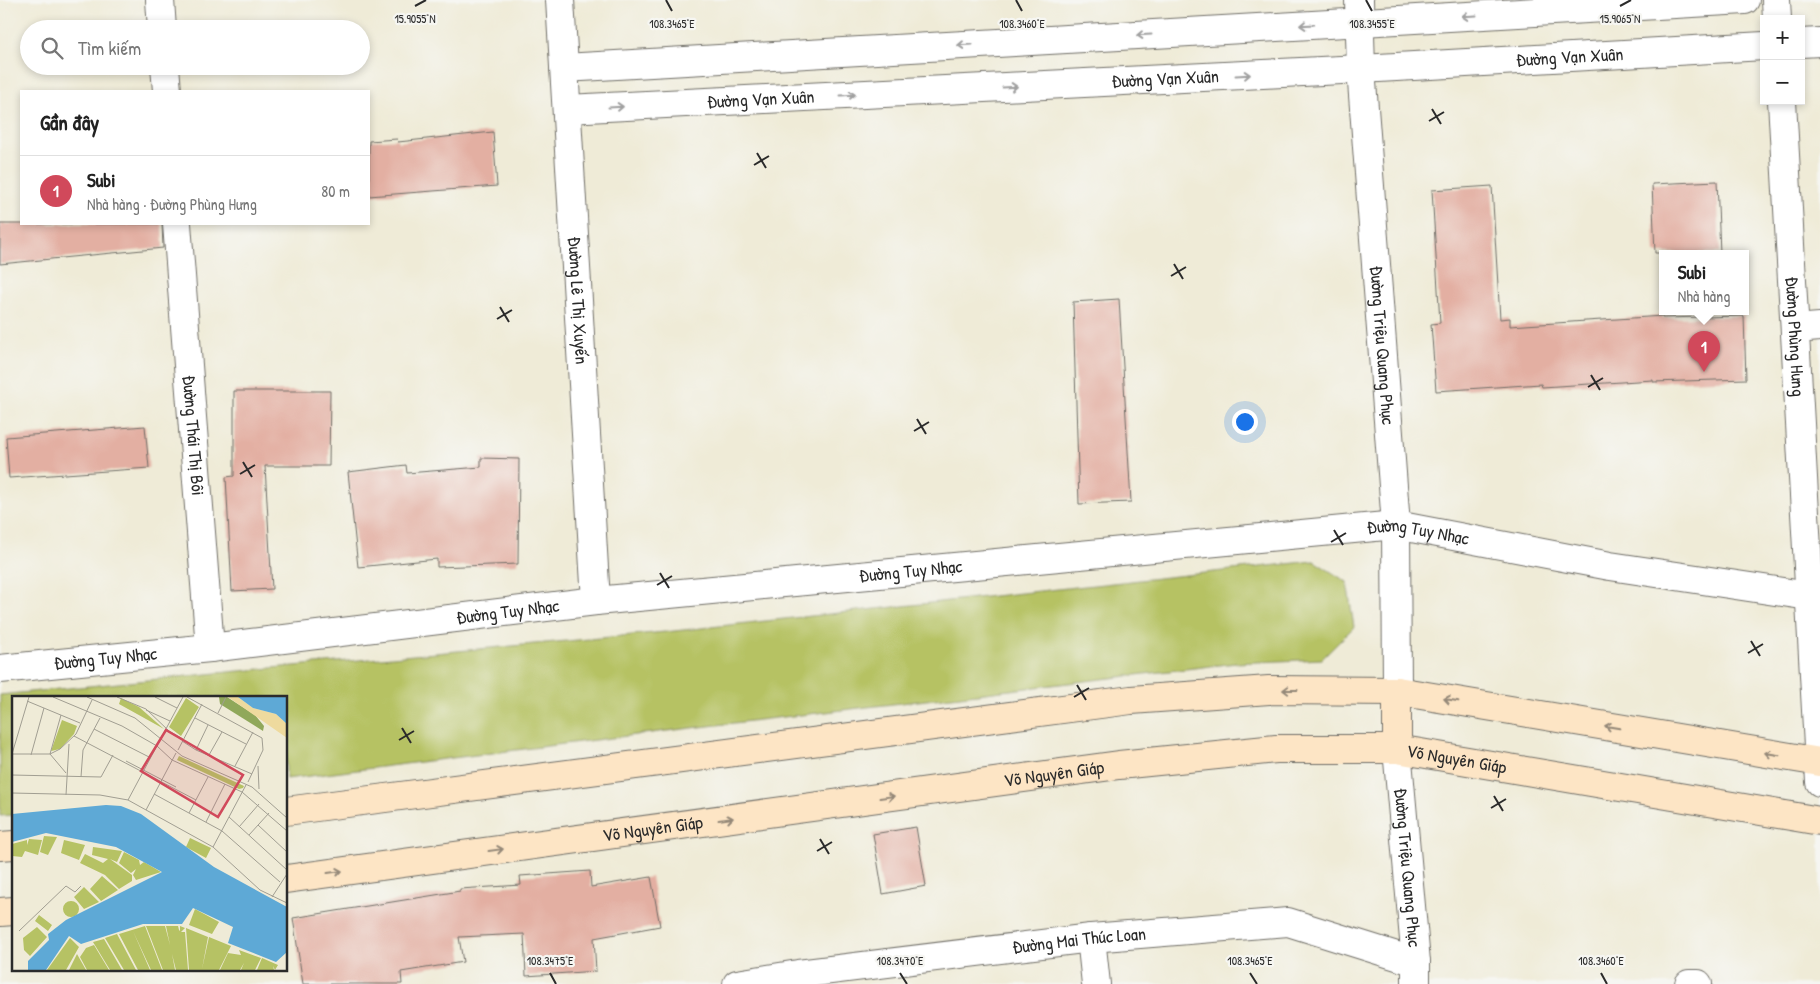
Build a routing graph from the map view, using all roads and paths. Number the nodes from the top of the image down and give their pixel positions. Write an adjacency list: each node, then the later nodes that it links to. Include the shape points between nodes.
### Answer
1 (160, 0): 7 (street)
2 (560, 0): 11 (street, Đường Lê Thị Xuyến)
3 (1745, 0): 5 (street, one-way to 5)
4 (1776, 0): 6 (street)
5 (1359, 11): 11 (street, one-way to 11); 12 (street, Đường Triệu Quang Phục)
6 (1777, 15)
7 (161, 20)
8 (1820, 42): 9 (street)
9 (1805, 43)
10 (1760, 46): 12 (street, Đường Vạn Xuân)
11 (564, 68): 16 (street, Đường Lê Thị Xuyến)
12 (1361, 69): 16 (street, Đường Vạn Xuân, one-way to 12); 19 (street, Đường Triệu Quang Phục)
13 (166, 75): 14 (street)
14 (167, 90)
15 (1782, 105): 18 (street, Đường Phùng Hưng)
16 (567, 109): 21 (street, Đường Lê Thị Xuyến)
17 (177, 225): 22 (street, Đường Thái Thị Bôi)
18 (1807, 328): 20 (street, Đường Phùng Hưng)
19 (1396, 525): 20 (street, Đường Tuy Nhạc, via 1610,566); 21 (street, Đường Tuy Nhạc); 24 (street, Đường Triệu Quang Phục)
20 (1815, 596): 26 (street, Đường Phùng Hưng)
21 (596, 601): 22 (street, Đường Tuy Nhạc)
22 (210, 648): 23 (street, Đường Tuy Nhạc)
23 (0, 669)
24 (1396, 691): 25 (main road); 26 (main road, one-way to 24); 27 (main road, one-way to 27, via 1269,690 1131,700)
25 (1397, 749): 28 (main road, Võ Nguyên Giáp); 29 (main road, Võ Nguyên Giáp, one-way to 25, via 1118,764 1276,749); 31 (street, Đường Triệu Quang Phục)
26 (1820, 769)
27 (288, 811)
28 (1820, 821)
29 (288, 879)
30 (1091, 938): 31 (street, Đường Mai Thúc Loan, via 1288,922); 32 (street, Đường Mai Thúc Loan); 34 (street)
31 (1416, 973)
32 (798, 979): 33 (street, Đường Mai Thúc Loan)
33 (737, 984)
34 (1096, 984)
35 (1690, 984): 36 (street)
36 (1698, 984)

